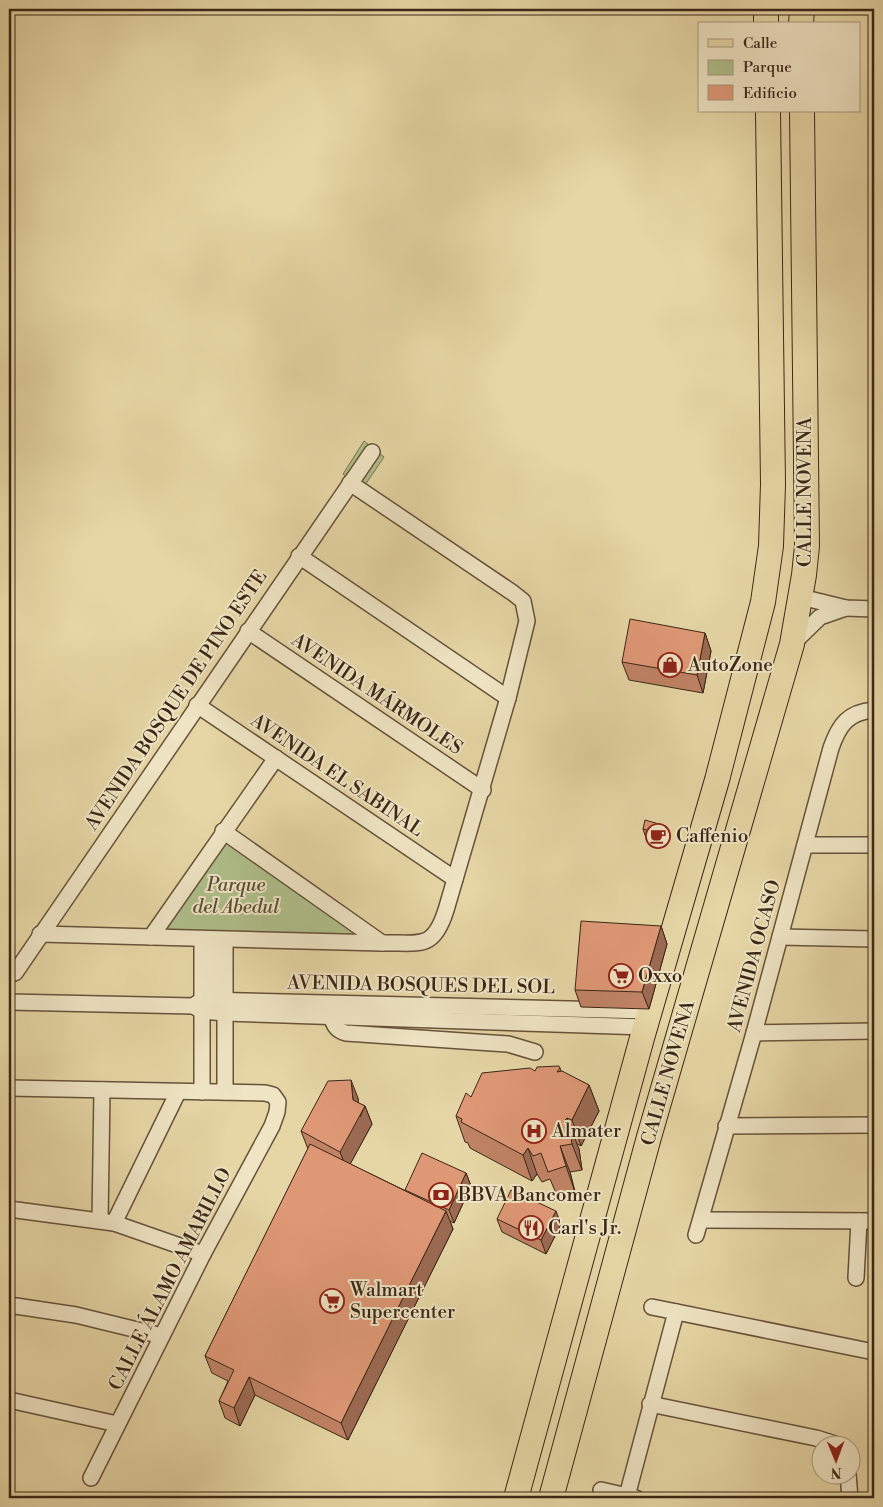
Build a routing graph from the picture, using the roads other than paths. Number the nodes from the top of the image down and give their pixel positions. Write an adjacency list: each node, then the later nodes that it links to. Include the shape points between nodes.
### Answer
1 (766, 9): 3 (main road)
2 (802, 9): 4 (main road)
3 (766, 22)
4 (801, 22)
5 (768, 112): 34 (main road, CALLE NOVENA, via 773,484 769,567 721,762)
6 (802, 112): 10 (main road, CALLE NOVENA, via 807,546)
7 (372, 452): 8 (street, AVENIDA BOSQUE DE PINO ESTE)
8 (350, 483): 9 (street, AVENIDA BOSQUE DE PINO ESTE); 15 (street, via 523,601 527,621)
9 (299, 556): 13 (street, AVENIDA BOSQUE DE PINO ESTE); 15 (street)
10 (801, 597): 11 (street); 14 (main road, CALLE NOVENA)
11 (846, 608): 12 (street); 14 (street, via 820,617)
12 (874, 608)
13 (248, 630): 16 (street, AVENIDA BOSQUE DE PINO ESTE); 19 (street, AVENIDA MÁRMOLES)
14 (792, 644): 45 (main road, CALLE NOVENA)
15 (508, 698): 19 (street)
16 (198, 705): 18 (street, AVENIDA EL SABINAL); 24 (street, AVENIDA BOSQUE DE PINO ESTE)
17 (874, 710): 21 (street, AVENIDA OCASO, via 849,717 836,735)
18 (276, 758): 20 (street); 23 (street, AVENIDA EL SABINAL)
19 (483, 790): 23 (street)
20 (223, 831): 25 (street); 29 (street)
21 (805, 845): 22 (street); 26 (street, AVENIDA OCASO)
22 (874, 845)
23 (455, 879): 29 (street, via 437,934 425,942)
24 (40, 934): 25 (street); 30 (street, AVENIDA BOSQUE DE PINO ESTE)
25 (151, 936): 28 (street)
26 (780, 937): 27 (street); 36 (street, AVENIDA OCASO)
27 (874, 939)
28 (214, 940): 29 (street); 32 (street); 32 (street)
29 (382, 943)
30 (15, 973)
31 (9, 1002): 32 (street, AVENIDA BOSQUES DEL SOL)
32 (210, 1005): 33 (street, AVENIDA BOSQUES DEL SOL); 41 (street); 42 (street)
33 (331, 1009): 34 (street, AVENIDA BOSQUES DEL SOL); 37 (street, via 340,1032 353,1035 508,1044)
34 (647, 1019): 45 (main road, via 660,1031 662,1058 649,1111); 65 (main road, CALLE NOVENA)
35 (874, 1031): 36 (street)
36 (754, 1033): 44 (street, AVENIDA OCASO)
37 (535, 1052)
38 (9, 1088): 39 (street)
39 (102, 1090): 40 (street); 48 (street)
40 (178, 1092): 41 (street); 48 (street)
41 (202, 1092): 42 (street)
42 (225, 1092): 50 (street, CALLE ÁLAMO AMARILLO, via 265,1093 276,1098 278,1112)
43 (874, 1125): 44 (street)
44 (726, 1126): 47 (street, AVENIDA OCASO, via 699,1228)
45 (648, 1137): 66 (main road, CALLE NOVENA)
46 (9, 1209): 48 (street)
47 (859, 1221): 49 (street); 51 (street)
48 (107, 1222): 50 (street)
49 (874, 1222)
50 (203, 1254): 55 (street, CALLE ÁLAMO AMARILLO)
51 (856, 1278)
52 (9, 1305): 55 (street, via 76,1315)
53 (652, 1307): 54 (street)
54 (676, 1312): 56 (street); 58 (street)
55 (162, 1336): 59 (street, CALLE ÁLAMO AMARILLO)
56 (874, 1352)
57 (9, 1400): 59 (street)
58 (650, 1404): 60 (street); 64 (street)
59 (117, 1424): 61 (street, CALLE ÁLAMO AMARILLO)
60 (810, 1437)
61 (91, 1478)
62 (849, 1484): 67 (street)
63 (601, 1490): 64 (street)
64 (632, 1497)
65 (516, 1498)
66 (551, 1498)
67 (850, 1498)

